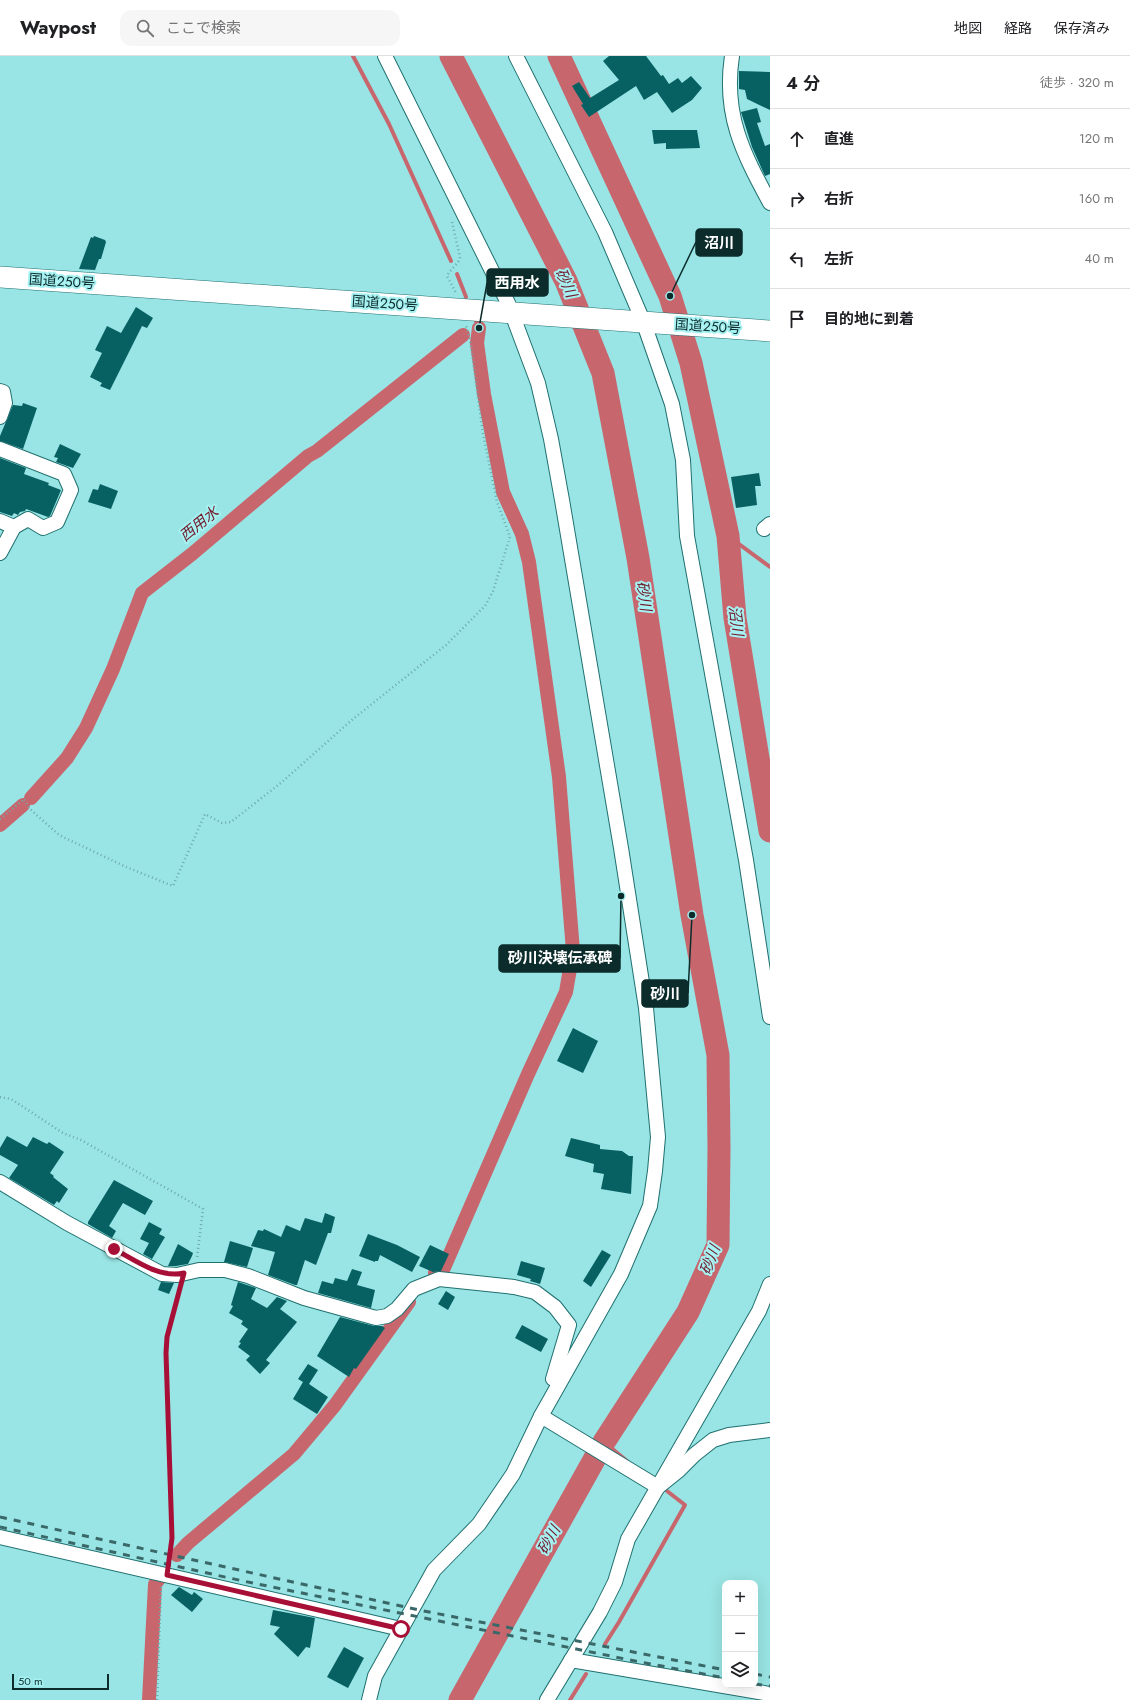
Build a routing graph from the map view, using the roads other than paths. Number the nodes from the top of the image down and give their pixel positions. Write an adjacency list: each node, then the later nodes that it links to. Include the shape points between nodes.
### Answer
1 (385, 56): 6 (street)
2 (516, 56): 7 (street, via 605,232)
3 (732, 56): 4 (street, via 728,89 733,118 747,159)
4 (770, 203)
5 (0, 277): 6 (highway, 国道250号)
6 (512, 314): 7 (highway, 国道250号); 18 (street, via 538,383 562,500 645,1000 658,1137 650,1206 635,1242 621,1274)
7 (646, 321): 8 (highway, 国道250号); 15 (street, via 672,404 682,460 687,536 746,860)
8 (770, 331)
9 (0, 391): 10 (street, via 3,392 5,403)
10 (0, 417)
11 (0, 449): 13 (street, via 64,474 71,490 57,522 44,528 28,519)
12 (0, 521): 13 (street)
13 (14, 527): 14 (street)
14 (0, 553)
15 (770, 1017)
16 (0, 1182): 18 (street, via 67,1223 162,1274 178,1275 199,1270 225,1270 248,1276 304,1298 376,1318 386,1316 397,1308 414,1289 439,1279 514,1287 535,1292 555,1307 569,1325)
17 (770, 1284): 20 (street, via 759,1312 712,1395)
18 (541, 1416): 20 (street); 22 (street, via 513,1474 479,1524 434,1570)
19 (770, 1430): 20 (street, via 729,1435 713,1440 694,1454 678,1471)
20 (653, 1484): 23 (street, via 628,1539 615,1582)
21 (0, 1538): 22 (street)
22 (401, 1629): 25 (street, via 375,1676)
23 (571, 1660): 24 (street); 26 (street)
24 (770, 1694)
25 (369, 1700)
26 (547, 1700)

